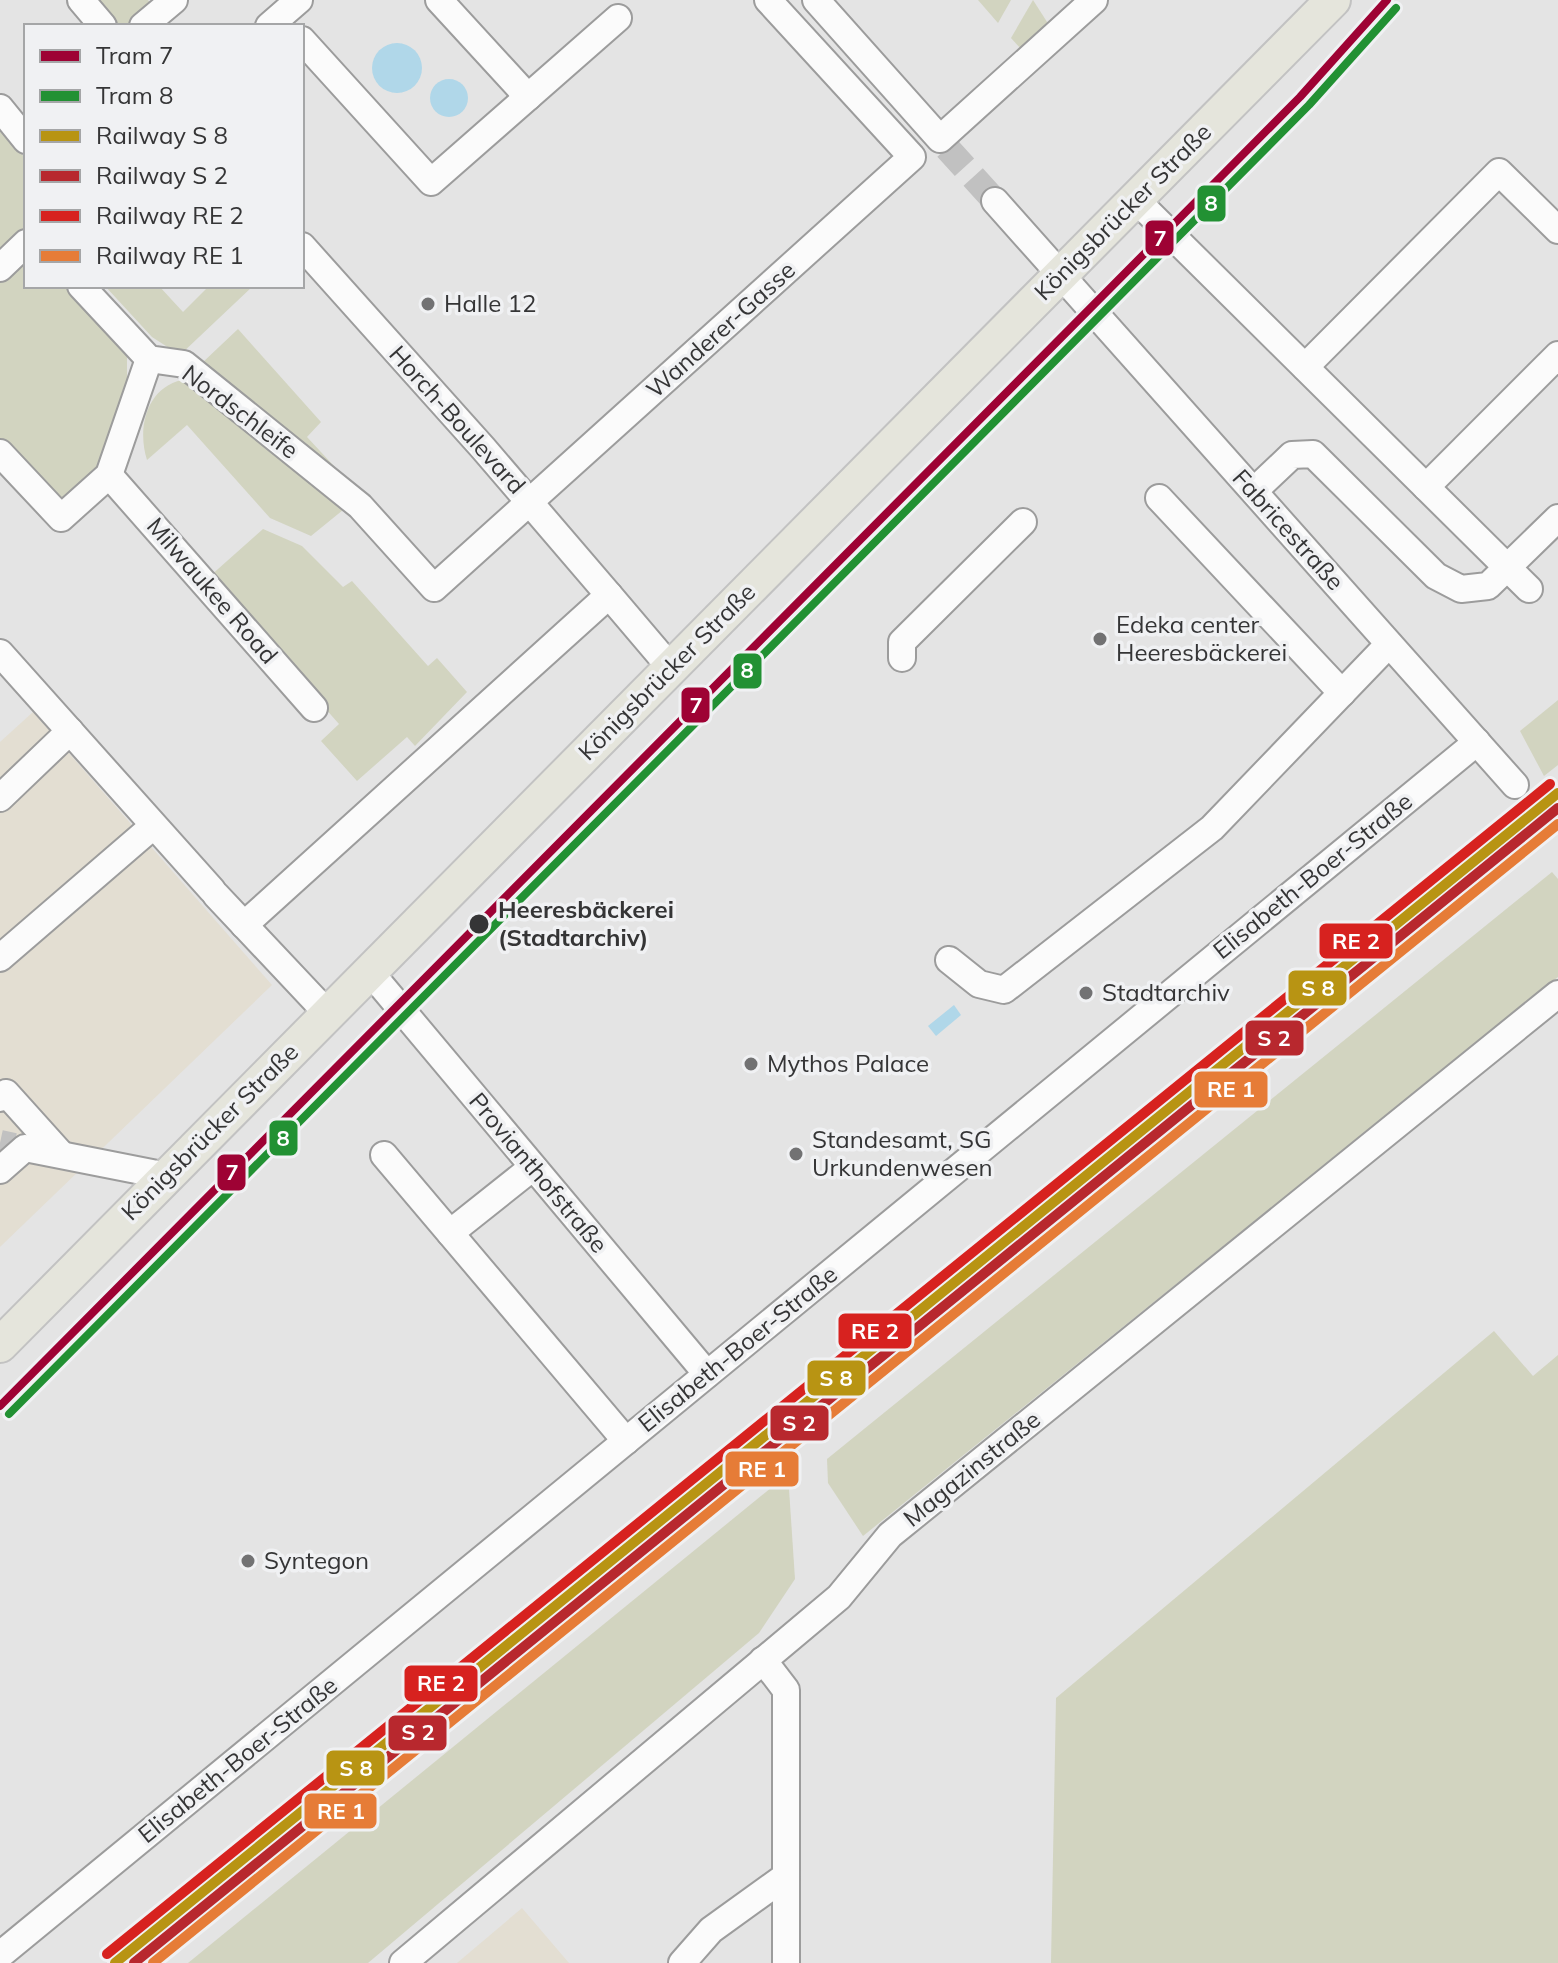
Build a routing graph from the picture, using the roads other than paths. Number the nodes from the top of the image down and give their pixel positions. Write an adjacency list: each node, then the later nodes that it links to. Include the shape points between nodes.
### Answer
1 (81, 0): 9 (street)
2 (174, 0): 10 (street)
3 (439, 0): 12 (street)
4 (768, 0): 31 (street, Wanderer-Gasse, via 912,157)
5 (816, 0): 6 (street, via 944,143)
6 (1094, 0)
7 (1333, 0): 15 (main road, Königsbrücker Straße)
8 (618, 18): 12 (street)
9 (101, 24)
10 (145, 24)
11 (304, 42): 12 (street, via 431,182)
12 (528, 97)
13 (0, 108): 14 (street)
14 (24, 138)
15 (1135, 199): 21 (main road, Königsbrücker Straße); 25 (street)
16 (995, 201): 21 (street, Fabricestraße)
17 (1558, 230): 25 (street, via 1499,172)
18 (24, 245): 20 (street)
19 (304, 248): 31 (street, Horch-Boulevard)
20 (0, 268)
21 (1061, 274): 29 (street, Fabricestraße); 41 (main road, Königsbrücker Straße)
22 (83, 288): 24 (street, Nordschleife)
23 (1558, 355): 28 (street)
24 (149, 359): 27 (street); 32 (street, Nordschleife, via 184,364)
25 (1305, 367): 28 (street)
26 (0, 453): 27 (street, via 61,518)
27 (109, 475): 43 (street, Milwaukee Road)
28 (1426, 487): 35 (street)
29 (1254, 491): 35 (street, via 1292,455 1313,454 1436,576 1461,589 1488,586); 38 (street, Fabricestraße)
30 (1159, 498): 42 (street)
31 (531, 503): 32 (street, Wanderer-Gasse, via 434,588); 37 (street, Horch-Boulevard)
32 (365, 511)
33 (1558, 518): 35 (street)
34 (1023, 522): 40 (street, via 902,642)
35 (1508, 568): 36 (street)
36 (1529, 589)
37 (609, 595): 41 (street, Horch-Boulevard); 49 (street)
38 (1389, 644): 42 (street); 45 (street, Fabricestraße)
39 (0, 653): 44 (street)
40 (902, 658)
41 (671, 668): 52 (main road, Königsbrücker Straße)
42 (1342, 693): 51 (street, via 1212,828 1004,990 979,984)
43 (314, 708)
44 (70, 731): 47 (street); 48 (street)
45 (1477, 742): 46 (street, Fabricestraße); 63 (street, Elisabeth-Boer-Straße)
46 (1515, 785)
47 (0, 798)
48 (152, 827): 49 (street, via 239,906); 50 (street)
49 (244, 925): 54 (street)
50 (0, 958)
51 (949, 960)
52 (370, 972): 54 (main road, Königsbrücker Straße); 58 (street, Provianthofstraße)
53 (1558, 994): 65 (street, Magazinstraße, via 890,1535 839,1597)
54 (328, 1014): 60 (main road, Königsbrücker Straße)
55 (0, 1098): 56 (street, via 6,1093)
56 (60, 1153): 59 (street, via 20,1147); 60 (street)
57 (384, 1155): 61 (street)
58 (533, 1167): 61 (street); 63 (street, Provianthofstraße)
59 (0, 1170)
60 (167, 1176): 62 (main road, Königsbrücker Straße)
61 (450, 1233): 64 (street)
62 (0, 1345)
63 (707, 1374): 64 (street, Elisabeth-Boer-Straße)
64 (626, 1441): 67 (street, Elisabeth-Boer-Straße)
65 (763, 1660): 66 (street, via 786,1690); 68 (street, Magazinstraße)
66 (786, 1876): 69 (street, via 711,1930); 70 (street)
67 (3, 1947)
68 (403, 1963)
69 (682, 1963)
70 (786, 1963)

